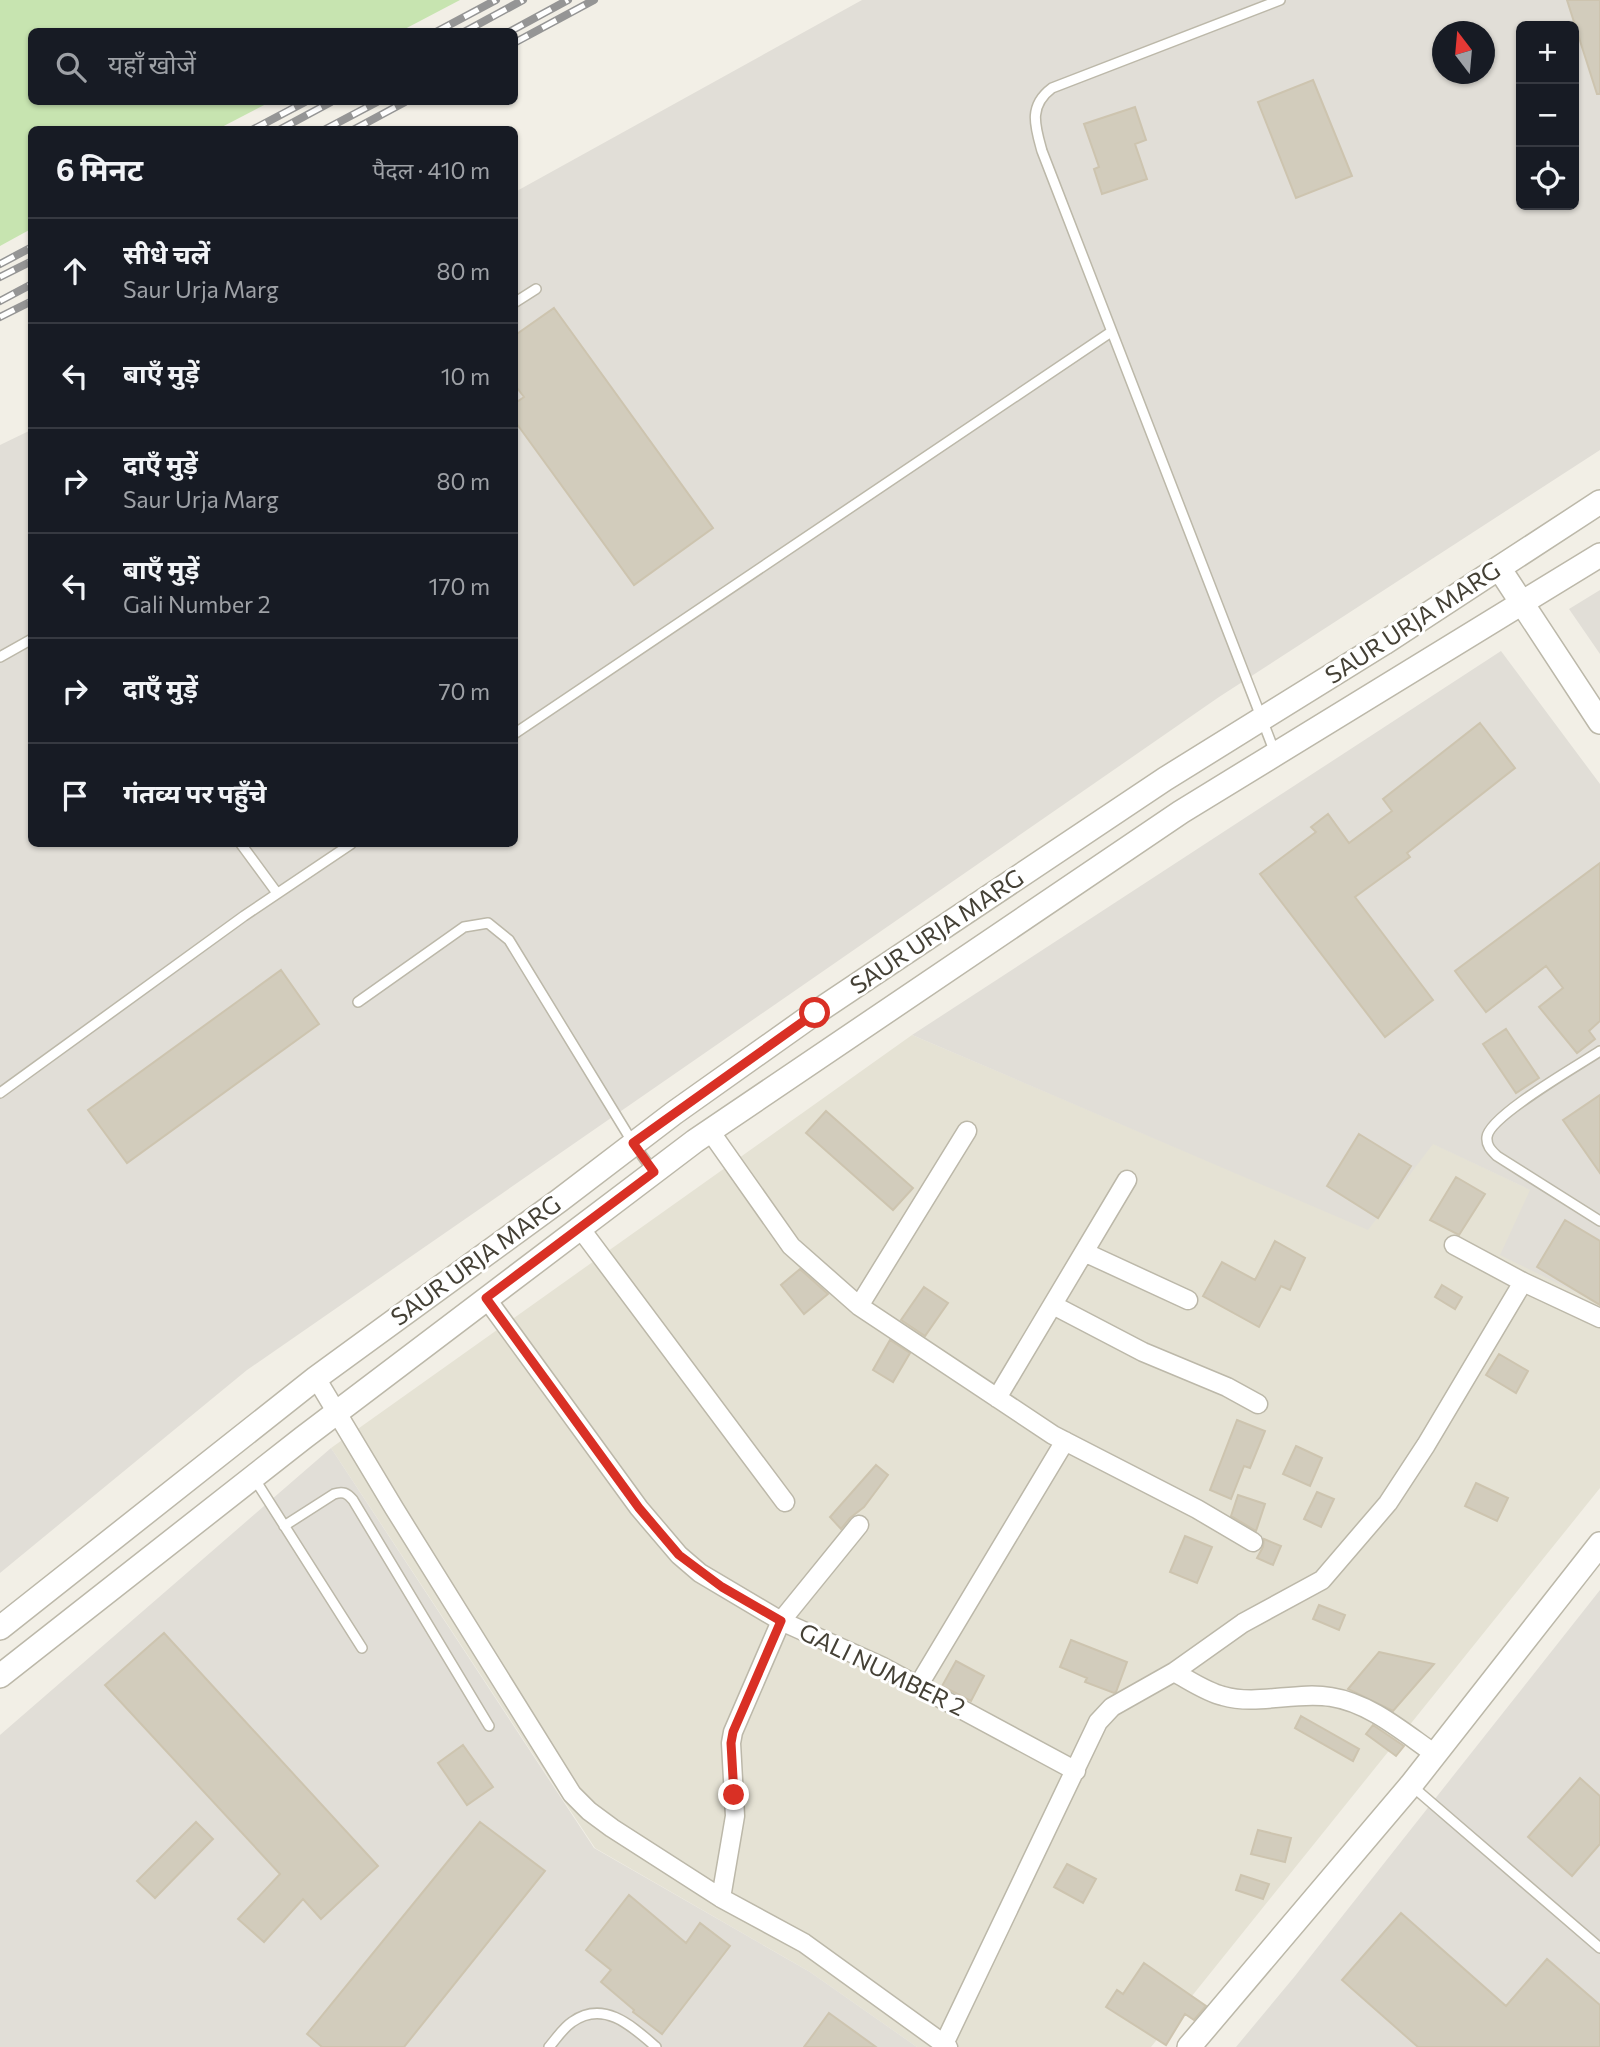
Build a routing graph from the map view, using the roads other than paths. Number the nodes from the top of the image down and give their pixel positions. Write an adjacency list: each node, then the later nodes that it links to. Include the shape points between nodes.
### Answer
1 (1280, 0): 4 (lane, via 1041,96 1035,129)
2 (536, 289): 3 (lane)
3 (518, 300)
4 (1111, 331): 11 (lane); 13 (lane)
5 (1600, 502): 7 (street, SAUR URJA MARG)
6 (1600, 555): 8 (street, SAUR URJA MARG)
7 (1499, 568): 8 (street); 11 (street, SAUR URJA MARG)
8 (1523, 603): 12 (street); 14 (street, SAUR URJA MARG)
9 (28, 641): 10 (lane)
10 (0, 657)
11 (1261, 720): 14 (lane); 18 (street, SAUR URJA MARG)
12 (1600, 722)
13 (518, 731)
14 (1275, 755): 20 (street, SAUR URJA MARG)
15 (244, 847): 17 (lane)
16 (347, 847): 17 (lane)
17 (277, 894): 22 (lane)
18 (874, 974): 20 (street); 25 (street, SAUR URJA MARG)
19 (359, 1002): 25 (lane, via 464,927 488,923 509,940)
20 (898, 1004): 23 (street, SAUR URJA MARG)
21 (1600, 1051): 28 (lane, via 1506,1112 1487,1137 1497,1156)
22 (0, 1093)
23 (709, 1131): 26 (street, SAUR URJA MARG); 36 (street, via 791,1246)
24 (967, 1131): 36 (street)
25 (633, 1143): 26 (lane); 38 (street, SAUR URJA MARG)
26 (654, 1172): 29 (street, SAUR URJA MARG)
27 (1127, 1180): 31 (street)
28 (1600, 1221)
29 (580, 1228): 33 (street, SAUR URJA MARG); 44 (street)
30 (1454, 1245): 32 (street)
31 (1084, 1252): 34 (street); 35 (street)
32 (1523, 1282): 37 (street); 52 (street, via 1388,1503 1322,1580 1243,1623)
33 (486, 1298): 41 (street, SAUR URJA MARG); 49 (street, GALI NUMBER 2, via 639,1508 679,1555 722,1587)
34 (1188, 1300)
35 (1053, 1305): 39 (street); 40 (street)
36 (859, 1306): 39 (street)
37 (1600, 1318)
38 (316, 1378): 41 (street); 50 (street, SAUR URJA MARG)
39 (997, 1398): 42 (street)
40 (1258, 1404)
41 (336, 1412): 43 (street, SAUR URJA MARG); 59 (street, via 572,1794 612,1828)
42 (1065, 1441): 47 (street); 54 (street)
43 (253, 1477): 46 (lane); 53 (street, SAUR URJA MARG)
44 (785, 1502)
45 (859, 1525): 49 (street)
46 (284, 1526): 51 (lane); 55 (lane, via 334,1494 347,1494)
47 (1253, 1542)
48 (1600, 1544): 56 (street)
49 (781, 1621): 54 (street, GALI NUMBER 2); 59 (street, via 733,1732 735,1816)
50 (0, 1628)
51 (362, 1648)
52 (1174, 1672): 56 (street, via 1223,1696 1331,1697 1350,1702 1370,1710); 57 (street, via 1112,1707 1098,1722)
53 (0, 1676)
54 (918, 1686): 57 (street, GALI NUMBER 2)
55 (489, 1726)
56 (1435, 1754): 58 (street)
57 (1076, 1771): 61 (street)
58 (1411, 1785): 60 (lane); 64 (street)
59 (721, 1898): 61 (street, via 804,1943)
60 (1600, 1948)
61 (946, 2045)
62 (549, 2047): 63 (lane, via 572,2022 595,2014 623,2020)
63 (656, 2047)
64 (1189, 2047)

